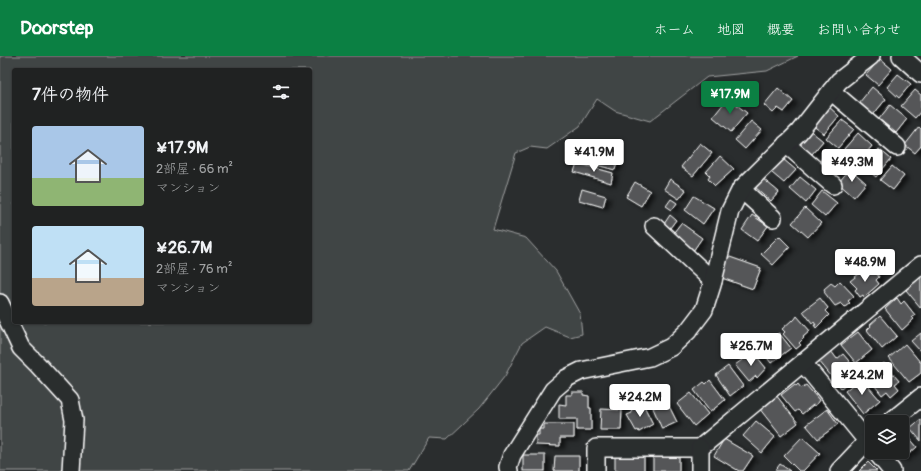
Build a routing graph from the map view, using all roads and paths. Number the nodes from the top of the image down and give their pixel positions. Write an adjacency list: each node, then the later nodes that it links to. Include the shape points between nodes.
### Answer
1 (871, 56): 4 (street, via 839,81)
2 (900, 56): 3 (street)
3 (921, 74)
4 (831, 91): 5 (street, via 799,132); 6 (street)
5 (786, 144): 7 (street); 8 (street)
6 (896, 147)
7 (834, 185)
8 (740, 189): 9 (street); 12 (street, via 730,211)
9 (774, 218)
10 (654, 226): 12 (street)
11 (921, 265): 14 (street)
12 (713, 281): 22 (street, via 704,310 688,331 671,347 650,357 581,371 567,378 554,390 512,455)
13 (0, 303): 21 (street, via 21,348 70,400 74,420)
14 (803, 363): 17 (street); 18 (street)
15 (921, 397): 16 (street)
16 (899, 415)
17 (865, 436)
18 (700, 448): 23 (street, via 596,448); 24 (street)
19 (865, 450): 25 (street)
20 (883, 459): 26 (street)
21 (71, 471)
22 (509, 471)
23 (596, 471)
24 (700, 471)
25 (839, 471)
26 (892, 471)

